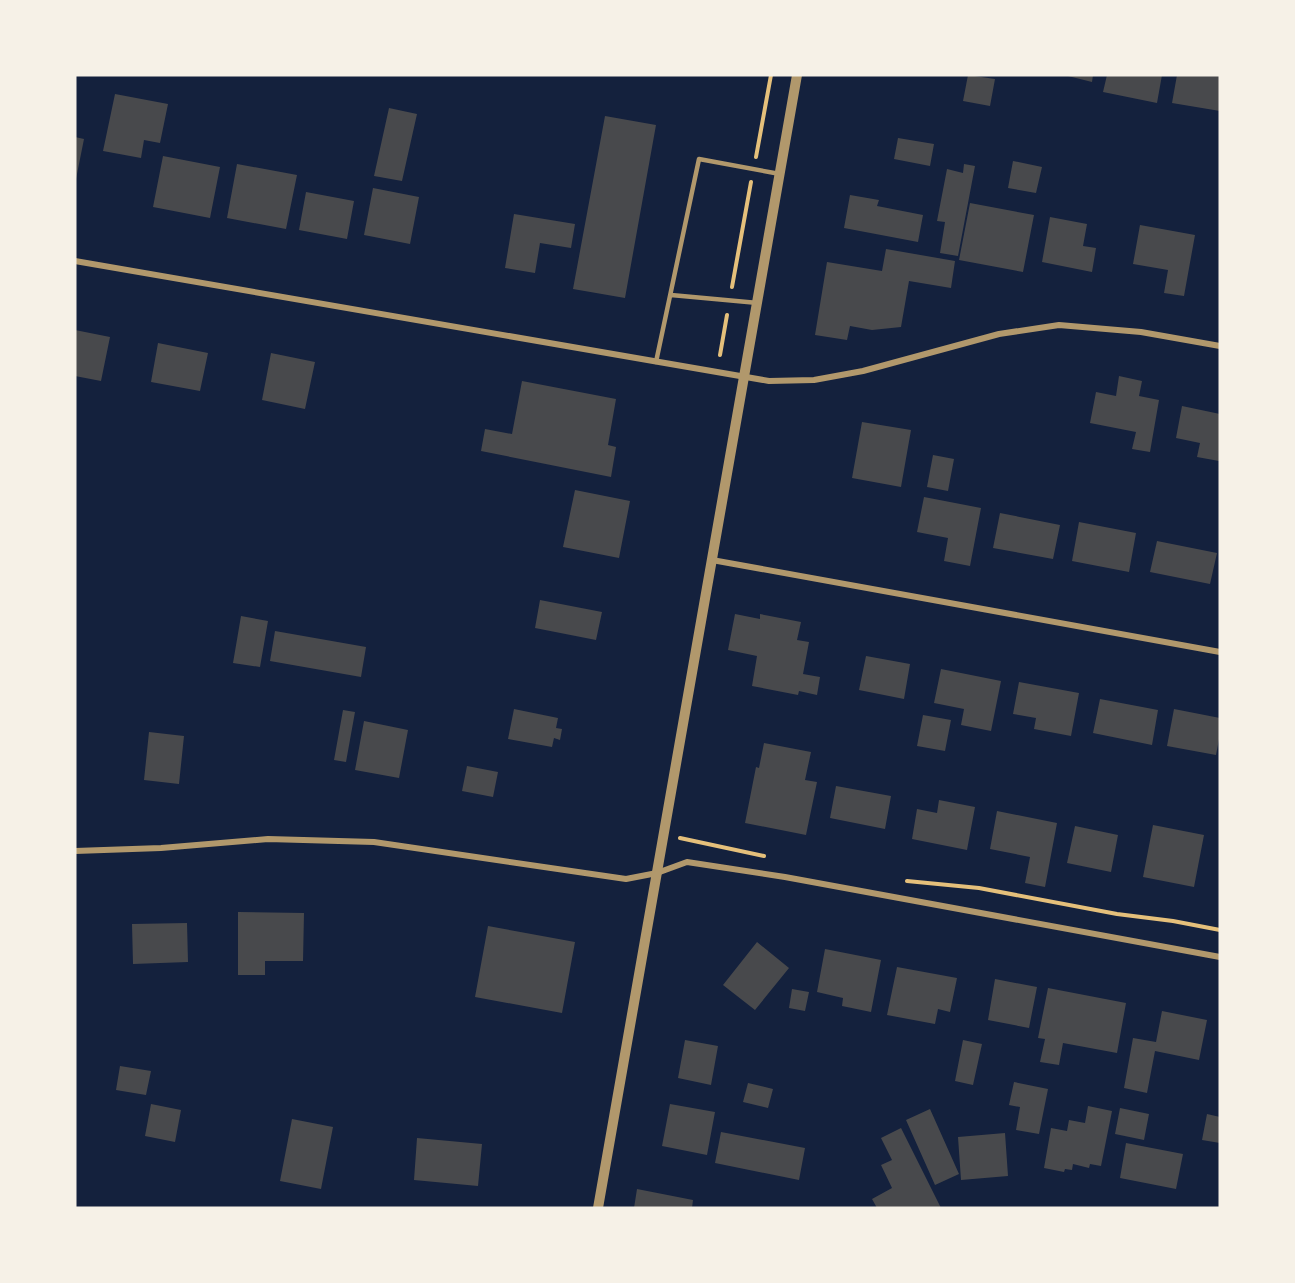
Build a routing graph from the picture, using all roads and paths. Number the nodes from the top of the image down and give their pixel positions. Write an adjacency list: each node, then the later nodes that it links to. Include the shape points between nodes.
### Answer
1 (771, 75): 3 (path)
2 (797, 75): 4 (street)
3 (754, 170): 4 (lane); 6 (lane, via 699,159); 7 (path)
4 (780, 174): 8 (street)
5 (75, 261): 11 (street)
6 (671, 295): 7 (lane); 11 (lane)
7 (730, 301): 8 (lane); 10 (path)
8 (758, 303): 12 (street)
9 (1220, 346): 12 (street, via 1142,332 1059,325 999,334 863,371 814,380)
10 (720, 355)
11 (656, 362): 12 (street)
12 (745, 377): 13 (street)
13 (712, 560): 14 (street); 15 (street)
14 (1220, 652)
15 (664, 835): 17 (path); 18 (street)
16 (75, 851): 18 (street, via 268,839 374,842 626,879)
17 (768, 857)
18 (657, 873): 21 (street, via 687,862); 22 (street)
19 (900, 881): 20 (path, via 979,888)
20 (1220, 930)
21 (1220, 957)
22 (598, 1208)

